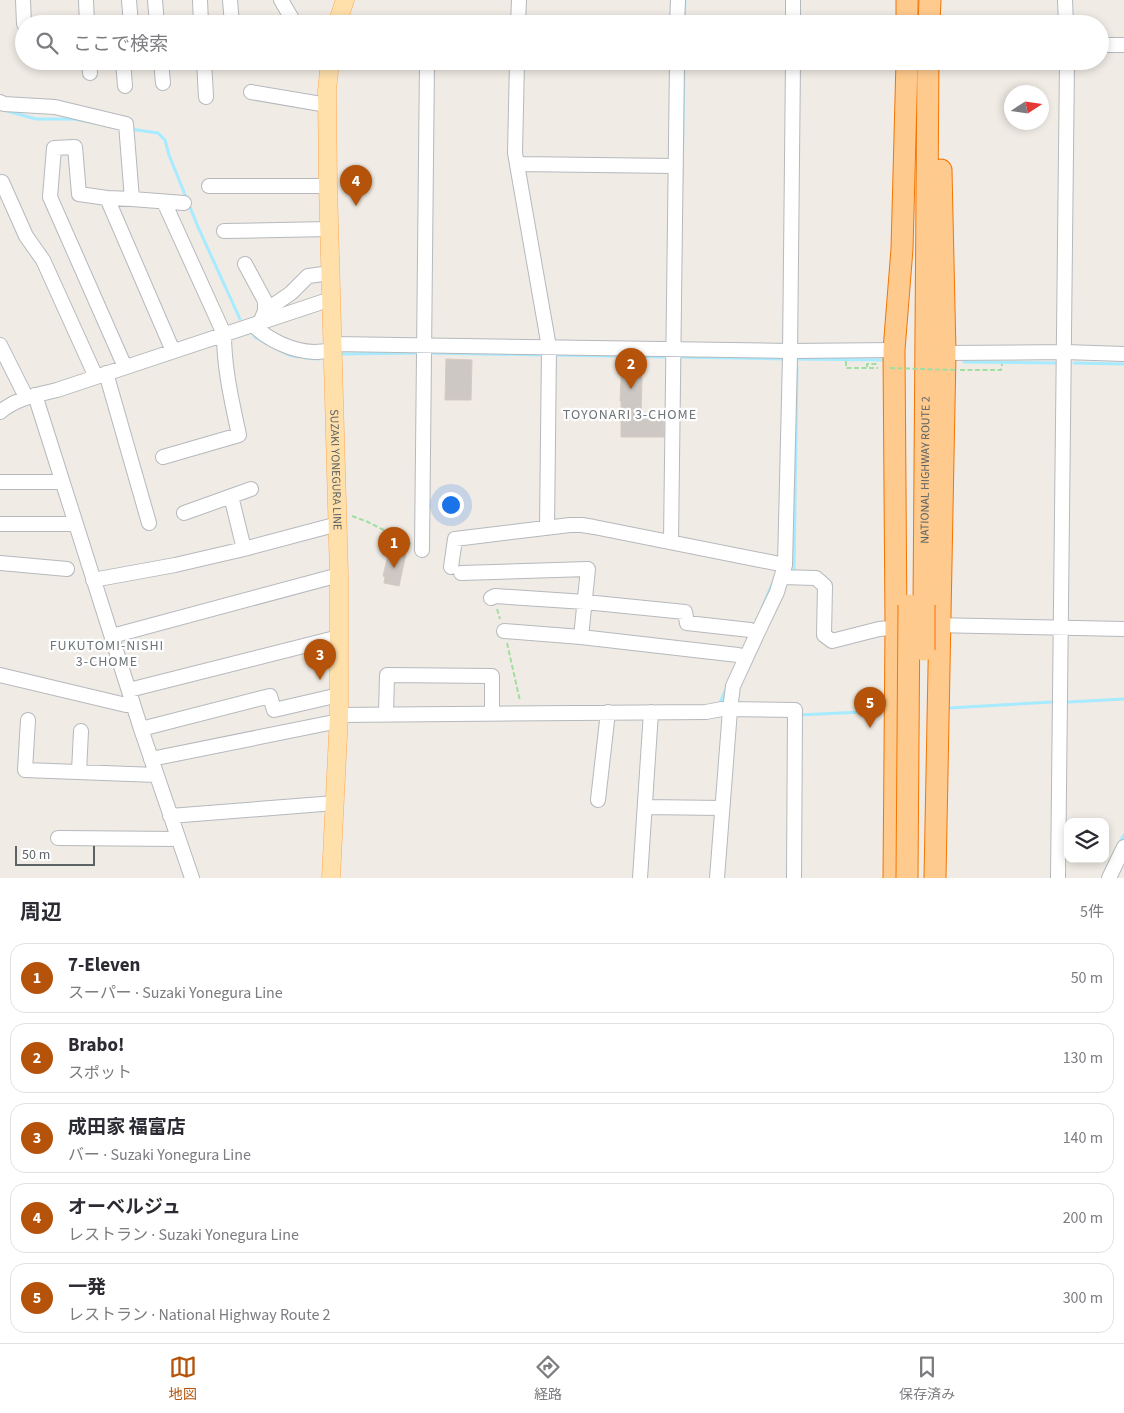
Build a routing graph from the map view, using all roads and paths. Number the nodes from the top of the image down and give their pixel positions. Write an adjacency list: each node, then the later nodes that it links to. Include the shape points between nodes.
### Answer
1 (23, 0): 17 (street)
2 (86, 0): 18 (street)
3 (129, 0): 19 (street)
4 (155, 0): 20 (street)
5 (200, 0): 21 (street)
6 (230, 0): 22 (street)
7 (281, 0): 23 (street)
8 (344, 0): 24 (main road)
9 (519, 0): 25 (street)
10 (678, 0): 26 (street)
11 (793, 0): 27 (street)
12 (908, 0): 28 (highway)
13 (918, 0): 29 (highway)
14 (930, 0): 30 (highway)
15 (942, 0): 31 (highway)
16 (1065, 0): 32 (street)
17 (24, 15)
18 (87, 15)
19 (130, 15)
20 (156, 15)
21 (201, 15)
22 (231, 15)
23 (290, 15)
24 (340, 15)
25 (518, 15)
26 (677, 15)
27 (793, 15)
28 (907, 15)
29 (917, 15)
30 (930, 15)
31 (942, 15)
32 (1066, 15)
33 (1109, 45): 34 (street)
34 (1124, 46)
35 (124, 70): 49 (street)
36 (162, 70): 48 (street)
37 (204, 70): 52 (street)
38 (329, 70): 54 (main road, SUZAKI YONEGURA LINE)
39 (427, 70): 77 (street)
40 (517, 70): 55 (street)
41 (677, 70): 56 (street)
42 (792, 70): 83 (street)
43 (907, 70): 67 (highway)
44 (918, 70): 50 (highway, NATIONAL HIGHWAY ROUTE 2)
45 (926, 70): 50 (highway, NATIONAL HIGHWAY ROUTE 2)
46 (941, 70): 57 (highway)
47 (1067, 70): 80 (street)
48 (163, 84)
49 (126, 86)
50 (922, 91): 72 (highway, NATIONAL HIGHWAY ROUTE 2); 104 (highway, NATIONAL HIGHWAY ROUTE 2)
51 (251, 92): 54 (street)
52 (206, 97)
53 (0, 102): 62 (street, via 55,107 126,124)
54 (327, 105): 60 (main road, SUZAKI YONEGURA LINE)
55 (517, 164): 56 (street); 78 (street)
56 (676, 166): 79 (street)
57 (940, 170): 72 (highway, via 936,312); 81 (highway)
58 (2, 182): 91 (street, via 26,236 43,260)
59 (209, 186): 60 (street)
60 (328, 186): 65 (main road, SUZAKI YONEGURA LINE)
61 (107, 198): 62 (street); 76 (street); 89 (street, via 78,194 75,147 54,148 50,197)
62 (132, 199): 63 (street)
63 (164, 202): 64 (street); 73 (street)
64 (184, 203)
65 (329, 229): 66 (street); 69 (main road, SUZAKI YONEGURA LINE)
66 (224, 231)
67 (902, 249): 84 (highway); 104 (highway, via 903,448)
68 (245, 264): 71 (street, via 265,301)
69 (330, 272): 70 (main road, SUZAKI YONEGURA LINE); 71 (street, via 308,276)
70 (331, 299): 71 (street); 75 (main road, SUZAKI YONEGURA LINE)
71 (259, 319): 73 (street); 75 (street, via 262,333 281,344 314,352)
72 (927, 331): 116 (highway, NATIONAL HIGHWAY ROUTE 2)
73 (224, 334): 76 (street); 94 (street, via 228,381 239,436)
74 (0, 345): 88 (street)
75 (334, 347): 77 (street); 100 (main road, SUZAKI YONEGURA LINE)
76 (173, 351): 89 (street)
77 (424, 351): 78 (street); 108 (street)
78 (549, 352): 79 (street); 105 (street)
79 (679, 352): 83 (street); 106 (street)
80 (1065, 352): 81 (street); 82 (street); 119 (street)
81 (944, 353): 117 (highway)
82 (1124, 354)
83 (790, 356): 84 (street); 111 (street)
84 (888, 361): 85 (path, via 867,364 868,368 846,368); 90 (path, bridge); 118 (highway)
85 (846, 362)
86 (978, 365): 90 (path)
87 (1002, 365): 90 (path, via 1001,370)
88 (5, 366): 92 (street)
89 (125, 367): 91 (street)
90 (978, 370)
91 (101, 375): 92 (street); 101 (street)
92 (30, 396): 93 (street); 96 (street)
93 (0, 412)
94 (163, 457)
95 (0, 482): 96 (street)
96 (62, 482): 103 (street)
97 (250, 489): 98 (street)
98 (231, 496): 99 (street); 107 (street)
99 (184, 513)
100 (338, 517): 107 (street); 108 (path, via 368,522); 112 (main road, SUZAKI YONEGURA LINE)
101 (150, 523)
102 (0, 524): 103 (street)
103 (75, 524): 113 (street)
104 (912, 524): 116 (highway, NATIONAL HIGHWAY ROUTE 2)
105 (546, 528): 106 (street, via 582,525); 115 (street, via 455,538 456,570 588,569)
106 (671, 542): 111 (street)
107 (244, 549): 113 (street)
108 (422, 550)
109 (0, 563): 110 (street)
110 (67, 569)
111 (784, 571): 118 (street, via 816,578 825,586 824,635 832,642); 122 (street, via 777,592)
112 (339, 575): 123 (street); 124 (main road, SUZAKI YONEGURA LINE)
113 (93, 580): 123 (street)
114 (490, 598): 115 (street); 121 (path)
115 (585, 602): 122 (street, via 685,612 687,623); 125 (street)
116 (917, 605): 157 (highway, NATIONAL HIGHWAY ROUTE 2, bridge); 158 (highway, NATIONAL HIGHWAY ROUTE 2, bridge)
117 (939, 625): 118 (street); 119 (street); 159 (highway)
118 (896, 627): 156 (highway)
119 (1061, 628): 120 (street); 160 (street)
120 (1124, 629)
121 (504, 631): 125 (street); 134 (path)
122 (753, 632): 126 (street)
123 (112, 636): 129 (street)
124 (339, 637): 128 (main road, SUZAKI YONEGURA LINE); 129 (street)
125 (581, 637): 126 (street)
126 (742, 656): 132 (street)
127 (0, 674): 129 (street, via 126,705)
128 (339, 695): 136 (main road, SUZAKI YONEGURA LINE); 138 (street, via 274,710 270,696)
129 (131, 697): 138 (street)
130 (608, 712): 131 (street); 134 (street); 143 (street)
131 (652, 712): 132 (street); 145 (street)
132 (725, 712): 146 (street); 155 (street, via 795,710)
133 (492, 713): 134 (street); 135 (street); 135 (street, via 492,676 387,675)
134 (524, 713)
135 (386, 714): 136 (street)
136 (339, 718): 140 (street); 144 (main road, SUZAKI YONEGURA LINE)
137 (28, 720): 141 (street, via 25,770)
138 (141, 729): 140 (street)
139 (80, 731): 141 (street)
140 (151, 759): 142 (street)
141 (79, 772): 142 (street)
142 (156, 775): 147 (street)
143 (598, 800)
144 (335, 803): 147 (street); 152 (main road, SUZAKI YONEGURA LINE)
145 (645, 807): 146 (street); 153 (street)
146 (722, 808): 154 (street)
147 (170, 816): 149 (street)
148 (58, 838): 149 (street)
149 (178, 839): 151 (street)
150 (1124, 847): 161 (street)
151 (192, 878)
152 (331, 878)
153 (640, 878)
154 (717, 878)
155 (794, 878)
156 (894, 878)
157 (907, 878)
158 (919, 878)
159 (936, 878)
160 (1058, 878)
161 (1109, 878)

